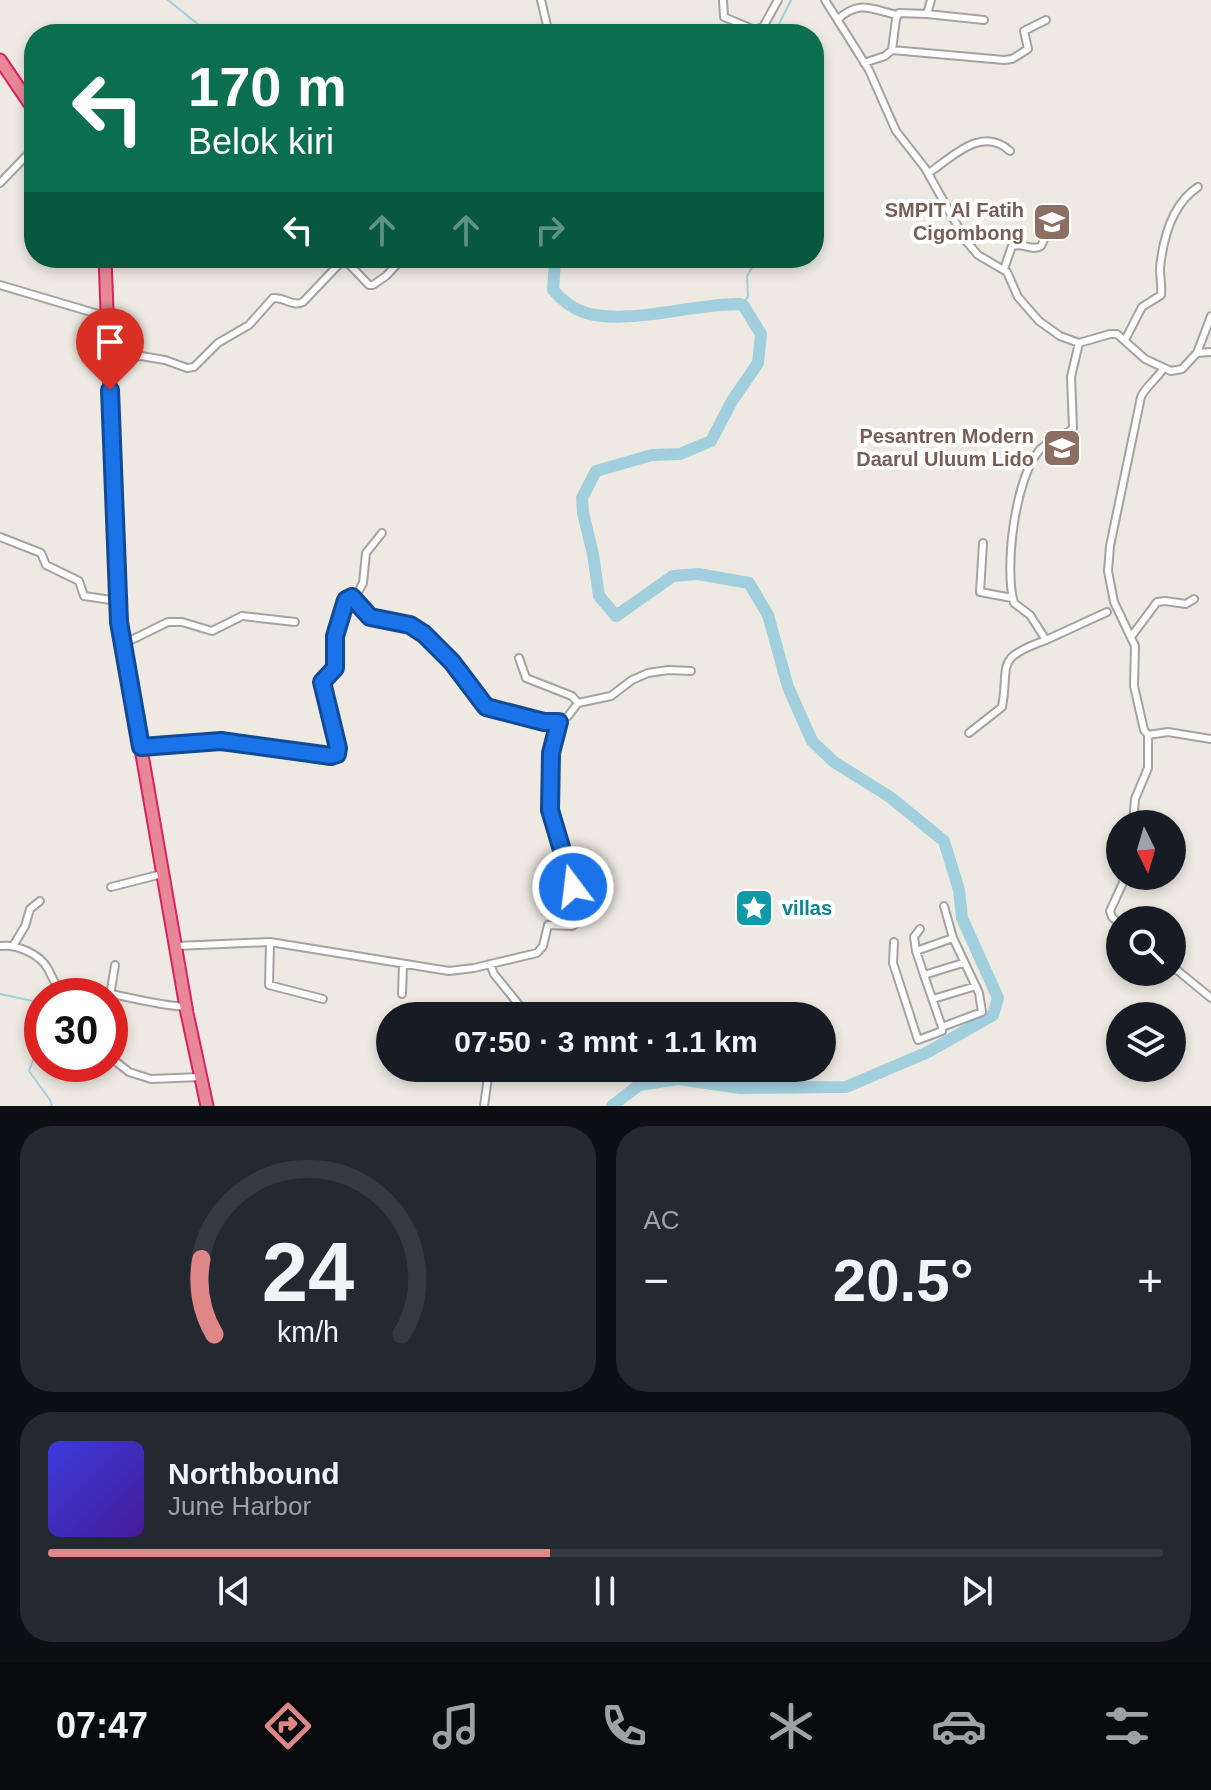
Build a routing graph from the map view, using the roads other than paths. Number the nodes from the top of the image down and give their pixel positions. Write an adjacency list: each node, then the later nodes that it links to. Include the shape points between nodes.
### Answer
1 (541, 0): 11 (street)
2 (723, 0): 12 (street, via 724,17)
3 (778, 0): 13 (street)
4 (825, 0): 8 (street)
5 (931, 0): 6 (street)
6 (927, 14): 7 (street); 9 (street)
7 (897, 15): 8 (street, via 858,6); 14 (street)
8 (838, 19): 16 (street)
9 (984, 20)
10 (1046, 20): 14 (street, via 1024,31 1028,49 1008,60)
11 (547, 24)
12 (741, 24)
13 (765, 24)
14 (892, 50): 16 (street)
15 (0, 60): 17 (highway)
16 (864, 63): 20 (street, via 896,131)
17 (24, 95)
18 (1010, 151): 20 (street, via 997,143 970,144)
19 (24, 158): 21 (street)
20 (929, 173): 28 (street, via 966,241 986,261)
21 (0, 183)
22 (1198, 187): 32 (street, via 1172,217 1162,258 1161,295 1142,307)
23 (1053, 220): 28 (street, via 1040,248 1015,245)
24 (106, 268): 31 (highway)
25 (335, 268): 36 (street, via 303,302 269,301 249,325 218,343 194,367 141,356)
26 (353, 268): 27 (street, via 369,285)
27 (394, 268)
28 (1004, 269): 33 (street, via 1018,297 1039,321)
29 (0, 285): 31 (street)
30 (1211, 316): 35 (street)
31 (108, 317): 36 (highway)
32 (1125, 340): 33 (street, via 1113,333); 37 (street)
33 (1079, 343): 42 (street, via 1071,377 1073,428 1041,448 1026,473 1011,537)
34 (1211, 352): 35 (street)
35 (1197, 353): 37 (street, via 1182,369)
36 (109, 360): 44 (highway)
37 (1163, 369): 47 (street, via 1141,397 1108,565 1112,596)
38 (382, 533): 41 (street, via 366,553 363,583)
39 (0, 537): 44 (street, via 41,553 46,565 79,581 84,596)
40 (983, 543): 42 (street, via 980,593)
41 (355, 598): 53 (street, via 370,617 410,625 424,634 486,707); 57 (street, via 348,598 342,608 335,668 322,682 337,754 221,741)
42 (1012, 598): 48 (street)
43 (1194, 599): 47 (street, via 1186,604 1157,602)
44 (118, 601): 49 (highway)
45 (1107, 612): 48 (street)
46 (295, 622): 49 (street, via 242,616 212,631 176,621)
47 (1131, 637): 55 (street, via 1135,690)
48 (1046, 640): 54 (street, via 1010,659 1004,670 1002,707)
49 (123, 644): 57 (highway)
50 (519, 658): 52 (street, via 526,678)
51 (691, 671): 52 (street, via 648,673 611,696)
52 (578, 703): 53 (street)
53 (559, 722): 73 (street, via 551,753 550,810 569,871 577,923 548,925 537,953)
54 (969, 733)
55 (1148, 735): 56 (street, via 1168,732); 58 (street, via 1148,768)
56 (1211, 739)
57 (141, 747): 59 (highway)
58 (1134, 810)
59 (162, 874): 60 (street); 69 (highway)
60 (111, 887)
61 (40, 901): 68 (street, via 30,909)
62 (944, 906): 64 (street)
63 (920, 929): 70 (street, via 914,937)
64 (953, 938): 70 (street); 71 (street)
65 (270, 942): 69 (street); 72 (street); 83 (street, via 269,985)
66 (894, 942): 87 (street, via 893,963 918,1040)
67 (0, 946): 68 (street)
68 (13, 946): 77 (street, via 44,962)
69 (176, 946): 86 (highway)
70 (916, 951): 75 (street)
71 (963, 963): 75 (street); 79 (street)
72 (403, 964): 73 (street, via 449,971); 80 (street)
73 (490, 964): 85 (street)
74 (115, 965): 78 (street)
75 (924, 975): 84 (street)
76 (1186, 977): 81 (street)
77 (53, 978)
78 (113, 978)
79 (976, 986): 84 (street); 87 (street, via 982,1012)
80 (402, 994)
81 (1211, 998)
82 (128, 999): 86 (street)
83 (323, 999)
84 (933, 999): 87 (street)
85 (517, 1002)
86 (186, 1007): 89 (highway)
87 (942, 1027)
88 (128, 1071): 89 (street, via 151,1079)
89 (201, 1077): 91 (highway)
90 (487, 1082): 92 (street)
91 (207, 1106)
92 (484, 1106)

